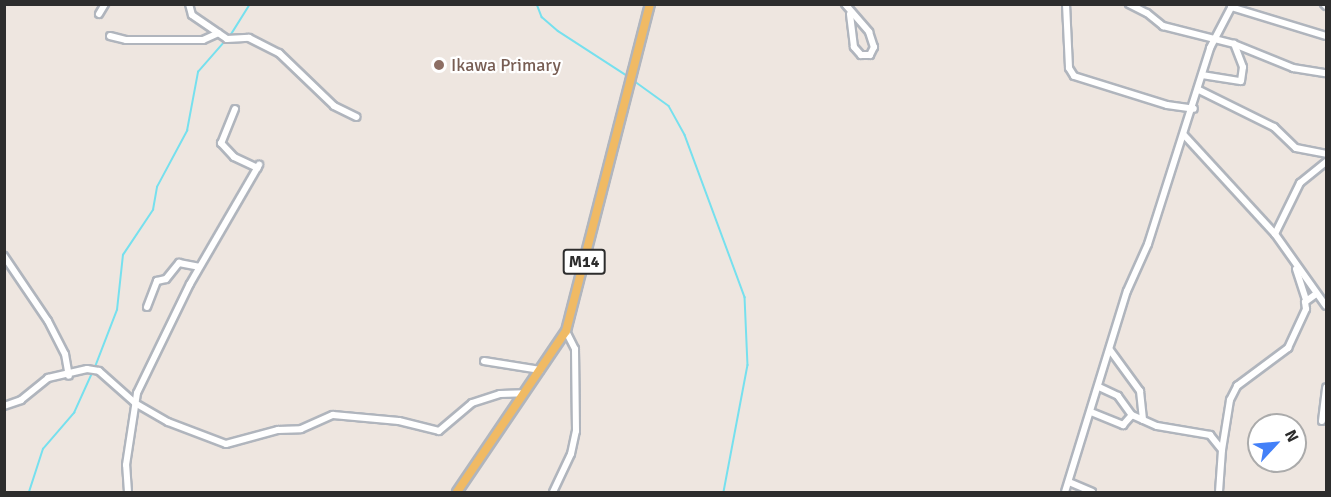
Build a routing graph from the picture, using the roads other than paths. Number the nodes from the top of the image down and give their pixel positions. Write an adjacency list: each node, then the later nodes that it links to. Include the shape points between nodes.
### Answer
1 (105, 4): 8 (street)
2 (189, 4): 10 (street, via 192,15)
3 (650, 4): 32 (main road, M14)
4 (845, 4): 9 (street)
5 (1066, 4): 19 (street, via 1068,68 1074,76 1167,105)
6 (1129, 4): 13 (street, via 1163,26)
7 (1232, 6): 12 (street); 13 (street)
8 (99, 14)
9 (850, 14): 9 (street, via 855,47 861,55 870,55 874,46 869,32)
10 (219, 33): 11 (street, via 203,40 126,40); 20 (street, via 231,40 249,38 279,53 334,106)
11 (110, 36)
12 (1326, 36)
13 (1214, 39): 14 (street); 16 (street)
14 (1234, 44): 15 (street, via 1293,68); 16 (street, via 1243,67 1241,81)
15 (1326, 73)
16 (1202, 75): 17 (street)
17 (1199, 90): 19 (street); 22 (street, via 1274,128 1296,148)
18 (235, 109): 27 (street, via 220,143 234,157 258,166)
19 (1194, 109): 21 (street)
20 (357, 117)
21 (1184, 135): 24 (street); 33 (street, via 1148,244 1127,291)
22 (1326, 153)
23 (1326, 162): 24 (street, via 1300,183)
24 (1275, 234): 26 (street)
25 (4, 256): 36 (street, via 48,321 65,354)
26 (1294, 263): 28 (street); 29 (street)
27 (199, 267): 31 (street, via 179,263 168,278 157,281); 40 (street)
28 (1316, 294): 29 (street); 30 (street)
29 (1306, 300): 46 (street, via 1306,309 1288,348 1246,375 1230,397)
30 (1326, 306)
31 (147, 307)
32 (566, 331): 35 (main road, M14); 50 (street, via 576,360 576,431 571,454)
33 (1110, 350): 37 (street); 44 (street, via 1140,391)
34 (484, 361): 35 (street)
35 (540, 370): 39 (main road, M14)
36 (69, 376): 40 (street, via 87,369 99,371); 41 (street, via 39,382 21,400)
37 (1099, 387): 42 (street); 43 (street, via 1118,396)
38 (1326, 387): 45 (street)
39 (524, 393): 40 (street, via 500,394 472,404 439,431 399,421 333,415 301,429 278,430 226,444 168,422); 49 (main road, M14)
40 (135, 403): 48 (street, via 126,465)
41 (4, 406)
42 (1091, 412): 43 (street, via 1123,425); 47 (street)
43 (1132, 415): 44 (street)
44 (1143, 420): 46 (street, via 1175,431 1208,434)
45 (1322, 421)
46 (1222, 450): 53 (street)
47 (1069, 482): 51 (street); 52 (street)
48 (128, 492)
49 (457, 492)
50 (553, 492)
51 (1065, 492)
52 (1092, 492)
53 (1220, 492)

